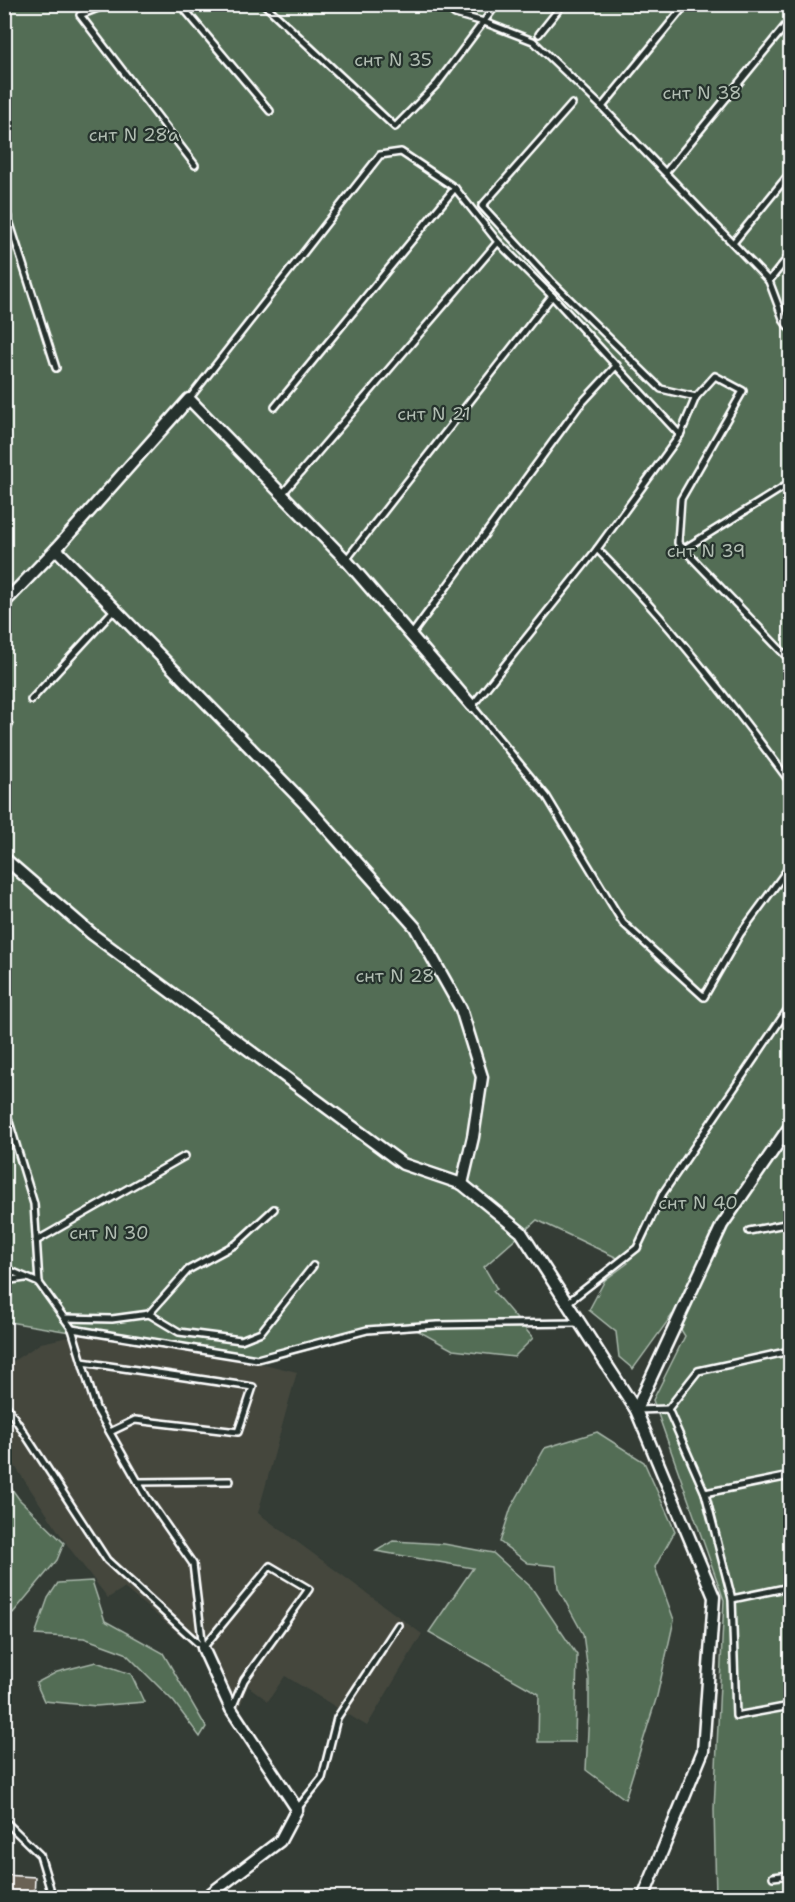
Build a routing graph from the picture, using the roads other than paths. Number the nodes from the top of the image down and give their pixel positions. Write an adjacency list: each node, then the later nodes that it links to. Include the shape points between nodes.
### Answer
1 (108, 4): 14 (lane, via 80,15)
2 (180, 4): 13 (lane)
3 (264, 4): 9 (lane, via 394,127 437,84)
4 (443, 4): 9 (lane, via 455,14)
5 (497, 4): 9 (lane)
6 (563, 4): 10 (lane)
7 (686, 4): 12 (lane)
8 (790, 20): 15 (lane)
9 (484, 22): 12 (lane, via 534,41)
10 (539, 34)
11 (572, 104): 27 (lane, via 482,206 551,281 661,389)
12 (602, 107): 15 (lane)
13 (270, 111)
14 (195, 165)
15 (666, 172): 20 (lane)
16 (790, 173): 20 (lane)
17 (455, 188): 19 (lane); 28 (lane, via 401,152 380,155); 29 (lane)
18 (4, 205): 26 (lane)
19 (498, 242): 23 (lane); 32 (lane)
20 (733, 243): 22 (lane)
21 (790, 255): 22 (lane)
22 (769, 281): 24 (lane)
23 (552, 296): 25 (lane); 36 (lane)
24 (790, 329)
25 (617, 365): 30 (lane); 39 (lane, via 579,406)
26 (56, 368)
27 (696, 397): 30 (lane); 35 (lane, via 715,375 742,391 681,498 678,543)
28 (189, 399): 32 (street); 33 (street)
29 (275, 407)
30 (680, 435): 34 (lane)
31 (790, 483): 35 (lane)
32 (283, 493): 36 (street)
33 (56, 549): 37 (street); 38 (street)
34 (597, 549): 42 (lane); 43 (lane, via 643,595)
35 (684, 549): 40 (lane)
36 (346, 560): 39 (street)
37 (4, 603)
38 (115, 609): 41 (lane); 50 (street, via 307,806 416,927 461,1009 482,1077)
39 (412, 634): 42 (street)
40 (789, 657)
41 (31, 700)
42 (472, 706): 45 (lane, via 547,797 623,923 704,997 740,934)
43 (790, 782)
44 (4, 858): 50 (street, via 92,934 403,1164)
45 (790, 866)
46 (790, 1006): 60 (lane, via 663,1193 638,1248)
47 (4, 1105): 54 (lane, via 34,1204)
48 (790, 1126): 69 (street, via 723,1224)
49 (185, 1156): 54 (lane)
50 (462, 1185): 60 (street, via 521,1232)
51 (274, 1209): 61 (lane, via 236,1244 188,1270)
52 (790, 1223): 53 (lane)
53 (749, 1231)
54 (36, 1241): 59 (lane)
55 (313, 1266): 61 (lane, via 261,1332 241,1340 179,1332)
56 (4, 1268): 57 (lane)
57 (27, 1278): 58 (lane); 59 (lane)
58 (4, 1281)
59 (39, 1283): 62 (lane)
60 (567, 1304): 63 (street)
61 (149, 1314): 62 (lane, via 112,1319)
62 (64, 1318): 64 (lane)
63 (579, 1323): 64 (lane, via 367,1330 257,1359); 69 (street)
64 (72, 1329): 66 (lane)
65 (790, 1352): 68 (lane, via 698,1371)
66 (82, 1362): 70 (lane, via 96,1408); 70 (lane, via 254,1387 238,1432 135,1420)
67 (4, 1402): 78 (lane, via 107,1560)
68 (668, 1409): 69 (lane); 74 (lane)
69 (636, 1410): 87 (street, via 714,1597 703,1750)
70 (110, 1432): 73 (lane)
71 (790, 1476): 74 (lane)
72 (230, 1481): 73 (lane)
73 (138, 1482): 78 (lane, via 193,1564)
74 (705, 1493): 76 (lane)
75 (790, 1587): 76 (lane)
76 (732, 1599): 79 (lane, via 736,1716)
77 (398, 1624): 81 (lane, via 337,1718 322,1778)
78 (203, 1648): 80 (street); 80 (lane, via 270,1566 309,1588 244,1680)
79 (790, 1706)
80 (231, 1709): 81 (street)
81 (297, 1809): 86 (street, via 280,1841)
82 (4, 1820): 85 (lane, via 40,1855)
83 (790, 1875): 84 (lane)
84 (772, 1877)
85 (53, 1898)
86 (205, 1898)
87 (643, 1898)

